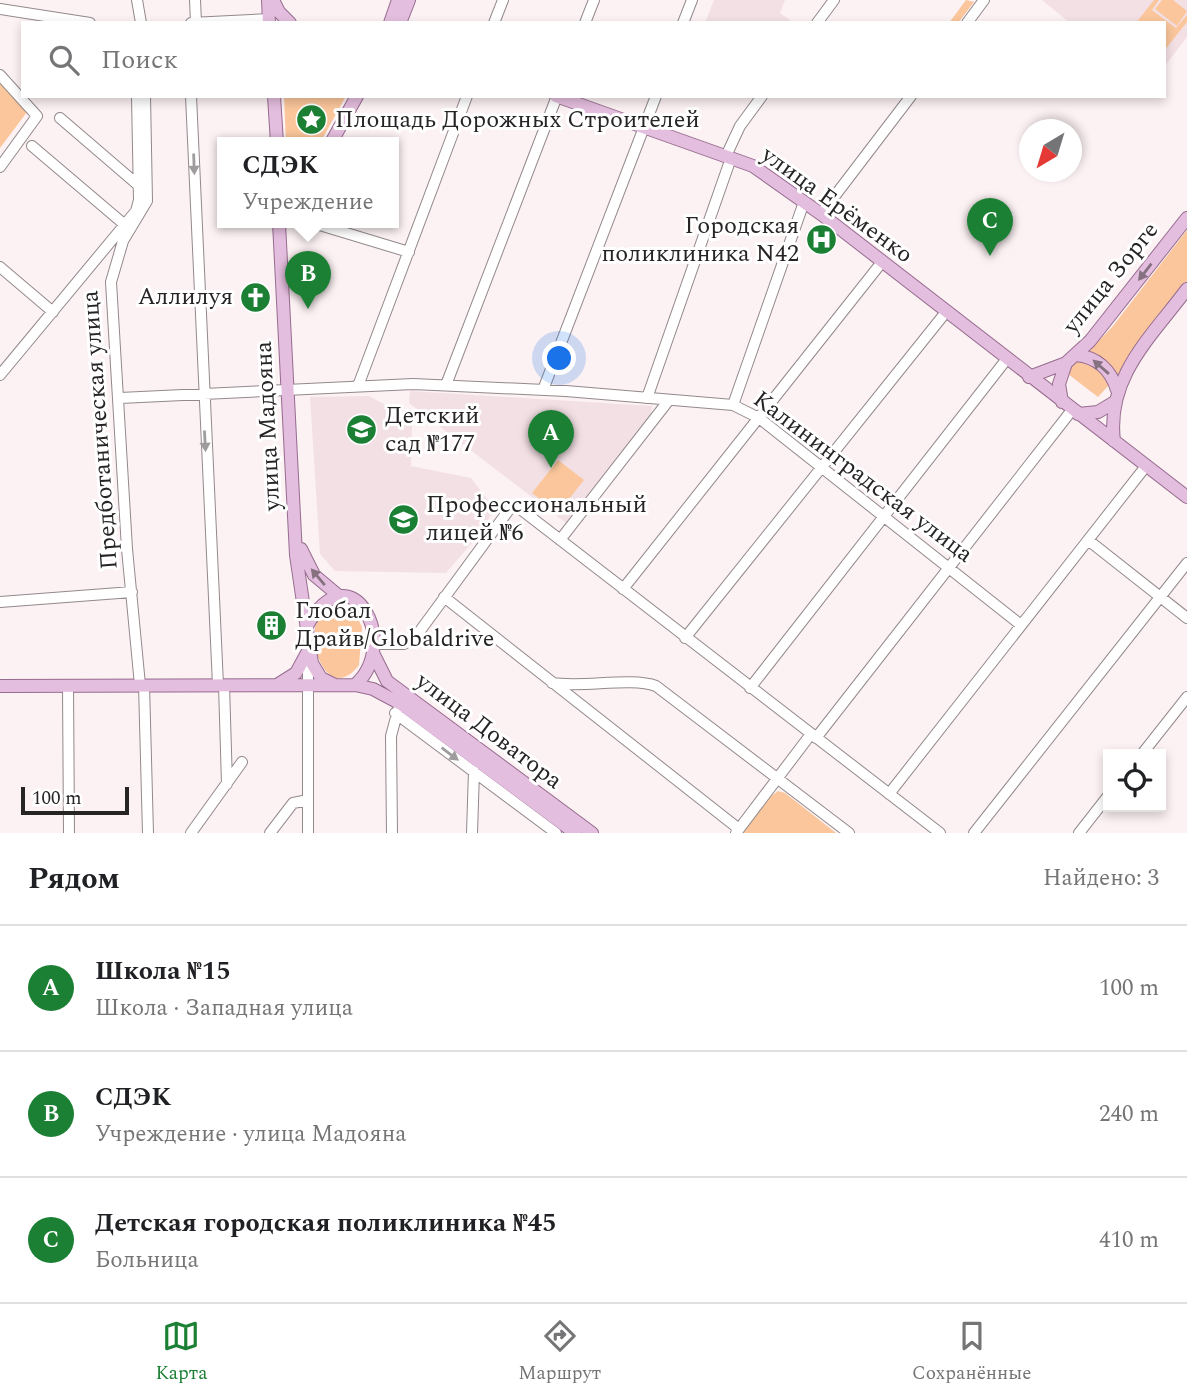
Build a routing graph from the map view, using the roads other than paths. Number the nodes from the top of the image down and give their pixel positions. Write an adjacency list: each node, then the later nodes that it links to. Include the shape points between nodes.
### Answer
1 (3, 0): 12 (street)
2 (137, 0): 14 (street)
3 (195, 0): 15 (street)
4 (398, 0): 18 (main road)
5 (409, 0): 19 (main road)
6 (503, 0): 20 (street)
7 (594, 0): 21 (street)
8 (692, 0): 22 (street)
9 (834, 0): 23 (street)
10 (984, 0): 24 (street)
11 (271, 1): 16 (main road); 17 (main road)
12 (0, 10): 13 (street)
13 (76, 21)
14 (141, 21)
15 (196, 21)
16 (273, 21)
17 (288, 21)
18 (391, 21)
19 (401, 21)
20 (495, 21)
21 (586, 21)
22 (684, 21)
23 (818, 21)
24 (968, 21)
25 (0, 75): 43 (street, via 37,116)
26 (137, 98): 44 (street)
27 (145, 98): 67 (street, Предботаническая улица, via 147,201 123,241 112,272)
28 (191, 98): 65 (street, one-way to 65)
29 (274, 98): 39 (main road)
30 (355, 98): 40 (main road)
31 (466, 98): 51 (street)
32 (556, 98): 61 (street)
33 (562, 98): 38 (main road, улица Ерёменко)
34 (655, 98): 38 (street)
35 (761, 98): 42 (street, via 740,126)
36 (909, 98): 46 (street)
37 (60, 118): 44 (street)
38 (645, 130): 42 (main road, улица Ерёменко); 64 (street)
39 (278, 137)
40 (334, 137)
41 (32, 146): 48 (street)
42 (728, 157): 45 (main road, улица Ерёменко, via 753,166); 68 (street)
43 (0, 167)
44 (138, 185): 48 (street, via 138,207)
45 (804, 202): 46 (main road, улица Ерёменко); 70 (street)
46 (821, 214): 52 (main road, улица Ерёменко)
47 (1187, 218): 57 (main road, улица Зорге, one-way to 57, via 1095,336)
48 (125, 225): 55 (street)
49 (285, 228): 63 (main road, улица Мадояна)
50 (330, 228): 51 (street)
51 (409, 252): 62 (street)
52 (883, 262): 56 (main road, улица Ерёменко); 72 (street)
53 (0, 267): 55 (street)
54 (1187, 289): 66 (main road, via 1143,346)
55 (53, 312): 59 (street)
56 (946, 312): 58 (main road, улица Ерёменко); 75 (street)
57 (1071, 359): 60 (main road); 66 (main road, one-way to 57, via 1104,367 1091,358); 71 (main road, via 1059,384)
58 (1006, 360): 60 (main road, улица Ерёменко); 77 (street)
59 (0, 375)
60 (1029, 377): 71 (main road, улица Ерёменко)
61 (446, 385): 62 (street, Калининградская улица); 64 (street, Калининградская улица)
62 (358, 386): 63 (street, Калининградская улица)
63 (290, 389): 65 (street, Калининградская улица); 84 (main road, улица Мадояна, one-way to 63, via 320,582 301,554); 90 (main road, улица Мадояна, via 296,555)
64 (543, 390): 68 (street, Калининградская улица)
65 (203, 394): 67 (street, Калининградская улица); 96 (street, one-way to 96)
66 (1115, 397): 71 (main road, via 1098,412); 73 (main road)
67 (120, 398): 83 (street, Предботаническая улица)
68 (647, 398): 69 (street, Калининградская улица)
69 (669, 400): 70 (street, Калининградская улица); 78 (street)
70 (733, 405): 72 (street, Калининградская улица)
71 (1071, 408): 73 (main road, улица Ерёменко); 81 (street)
72 (759, 418): 75 (street, Калининградская улица); 82 (street)
73 (1114, 441): 74 (main road, улица Ерёменко)
74 (1146, 466): 76 (main road, улица Ерёменко); 79 (street)
75 (822, 467): 77 (street, Калининградская улица); 91 (street)
76 (1187, 497)
77 (884, 515): 81 (street, Калининградская улица); 103 (street)
78 (560, 540): 82 (street); 86 (street, via 515,508)
79 (1088, 540): 85 (street); 89 (street)
80 (1187, 563): 85 (street)
81 (951, 568): 89 (street, Калининградская улица); 106 (street)
82 (623, 589): 91 (street)
83 (132, 592): 87 (street); 95 (street, Предботаническая улица)
84 (339, 596): 90 (main road, via 322,604); 92 (main road, via 365,607)
85 (1160, 596): 88 (street); 128 (street)
86 (444, 597): 92 (street, via 409,643); 94 (street)
87 (0, 601)
88 (1187, 618)
89 (1021, 625): 112 (street)
90 (306, 626): 93 (main road)
91 (685, 638): 103 (street)
92 (372, 649): 99 (main road, via 366,674); 125 (main road, улица Доватора, via 387,681)
93 (308, 650): 97 (main road, via 296,674); 98 (main road, via 316,672); 102 (street)
94 (551, 682): 110 (street, via 656,687); 115 (street)
95 (142, 685): 96 (main road); 101 (main road); 118 (street, Предботаническая улица)
96 (221, 685): 97 (main road); 111 (street)
97 (277, 685): 102 (main road)
98 (335, 685): 99 (main road); 102 (main road)
99 (355, 685): 105 (main road, улица Доватора, via 373,690)
100 (0, 686): 101 (main road)
101 (68, 686): 117 (street)
102 (309, 686): 113 (street)
103 (750, 688): 106 (street)
104 (1187, 697): 107 (street)
105 (398, 709): 109 (street, улица Доватора, one-way to 109); 122 (street, via 391,736); 124 (main road, улица Доватора)
106 (813, 736): 110 (street); 112 (street)
107 (1146, 749)
108 (242, 762): 111 (street)
109 (474, 771): 116 (street, улица Доватора); 123 (street)
110 (778, 777): 115 (street); 126 (street)
111 (227, 783): 119 (street)
112 (889, 794): 127 (street)
113 (308, 800): 120 (street, via 293,803); 121 (street)
114 (1103, 802): 129 (street)
115 (738, 831)
116 (552, 832)
117 (69, 833)
118 (148, 833)
119 (191, 833)
120 (270, 833)
121 (307, 833)
122 (392, 833)
123 (472, 833)
124 (575, 833)
125 (592, 833)
126 (849, 833)
127 (940, 833)
128 (974, 833)
129 (1079, 833)

